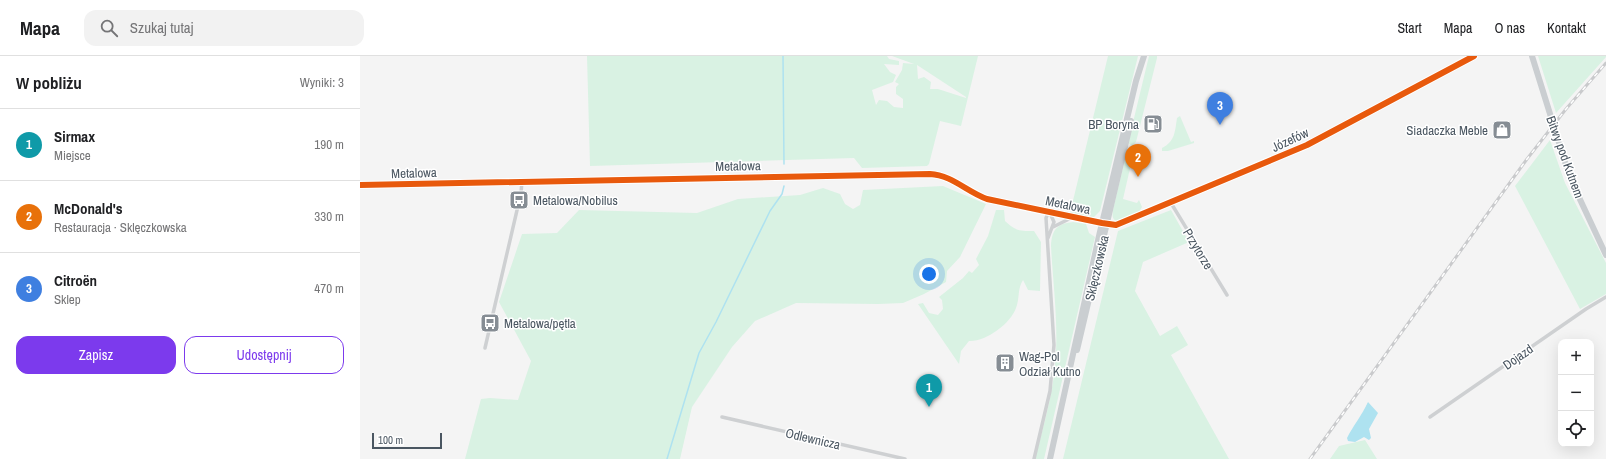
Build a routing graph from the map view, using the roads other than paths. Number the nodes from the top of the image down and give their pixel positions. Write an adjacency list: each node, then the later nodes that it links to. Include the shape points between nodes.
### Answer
1 (1144, 56): 11 (main road, Sklęczkowska, via 1136,81)
2 (1462, 56): 5 (street)
3 (1474, 56): 5 (street, Józefów)
4 (1532, 56): 14 (main road, Bitwy pod Kutnem, via 1570,178)
5 (1465, 61): 8 (street, Józefów, via 1307,145)
6 (522, 181): 7 (street, Metalowa); 9 (street, Metalowa, via 930,174 946,177 987,200); 17 (street)
7 (360, 185)
8 (1171, 203): 11 (street, Józefów, via 1116,224); 15 (street, Przytorze)
9 (1049, 211): 10 (street, Metalowa); 12 (street, via 1054,222); 13 (street, via 1046,218)
10 (1073, 217): 11 (street, Metalowa); 12 (street)
11 (1105, 223): 22 (main road, Sklęczkowska, via 1071,378)
12 (1053, 227): 13 (street)
13 (1048, 239): 21 (street, via 1053,368)
14 (1606, 255)
15 (1227, 295)
16 (1606, 297): 18 (street, Dojazd)
17 (485, 348)
18 (1430, 417)
19 (722, 418): 20 (street, Odlewnicza)
20 (905, 459)
21 (1034, 459)
22 (1050, 459)

